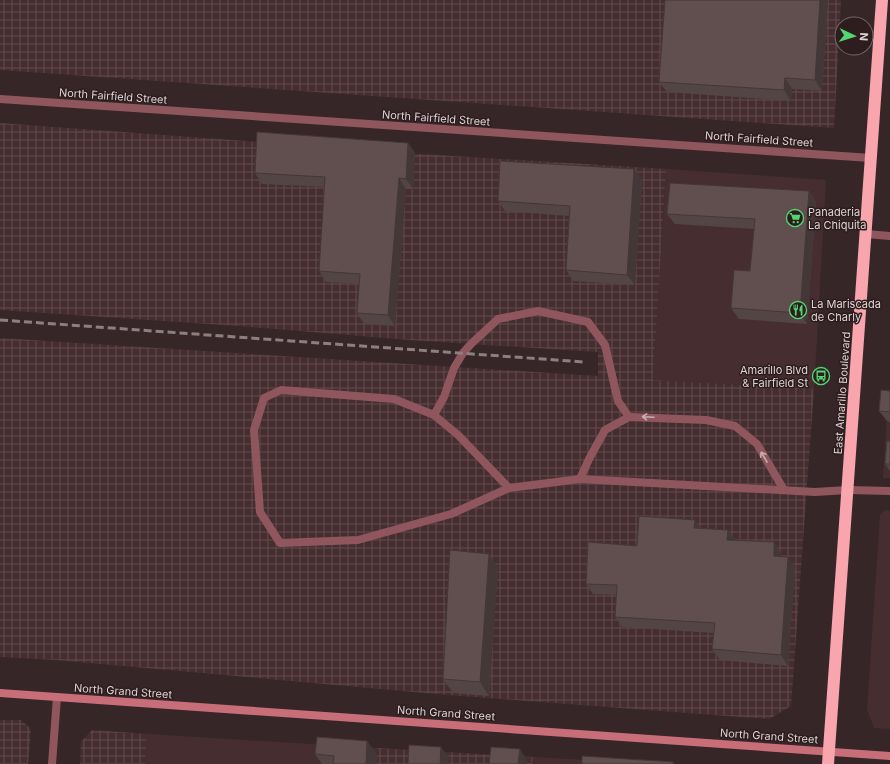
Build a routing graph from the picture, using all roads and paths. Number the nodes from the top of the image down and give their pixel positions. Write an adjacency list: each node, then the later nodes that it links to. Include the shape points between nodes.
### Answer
1 (882, 0): 3 (highway, East Amarillo Boulevard)
2 (0, 99): 3 (street, North Fairfield Street)
3 (871, 158): 4 (highway, East Amarillo Boulevard)
4 (866, 234): 5 (street); 11 (highway, East Amarillo Boulevard)
5 (890, 236)
6 (434, 415): 7 (street, via 444,397 454,368 471,344 498,319 538,311 588,322 605,345 618,401); 9 (street, via 458,435); 9 (street, via 394,399 281,390 264,398 254,430 260,512 280,543 358,540 451,514)
7 (630, 416): 8 (street, via 606,430); 10 (street, one-way to 7, via 757,444 735,426 706,420)
8 (580, 479): 9 (street); 10 (street)
9 (509, 488)
10 (784, 490): 11 (street)
11 (848, 490): 12 (street); 15 (highway, East Amarillo Boulevard)
12 (890, 491)
13 (0, 693): 14 (main road, North Grand Street)
14 (57, 697): 15 (main road, North Grand Street); 17 (street)
15 (828, 751): 16 (main road, North Grand Street); 18 (highway, East Amarillo Boulevard)
16 (890, 756)
17 (52, 764)
18 (828, 764)

